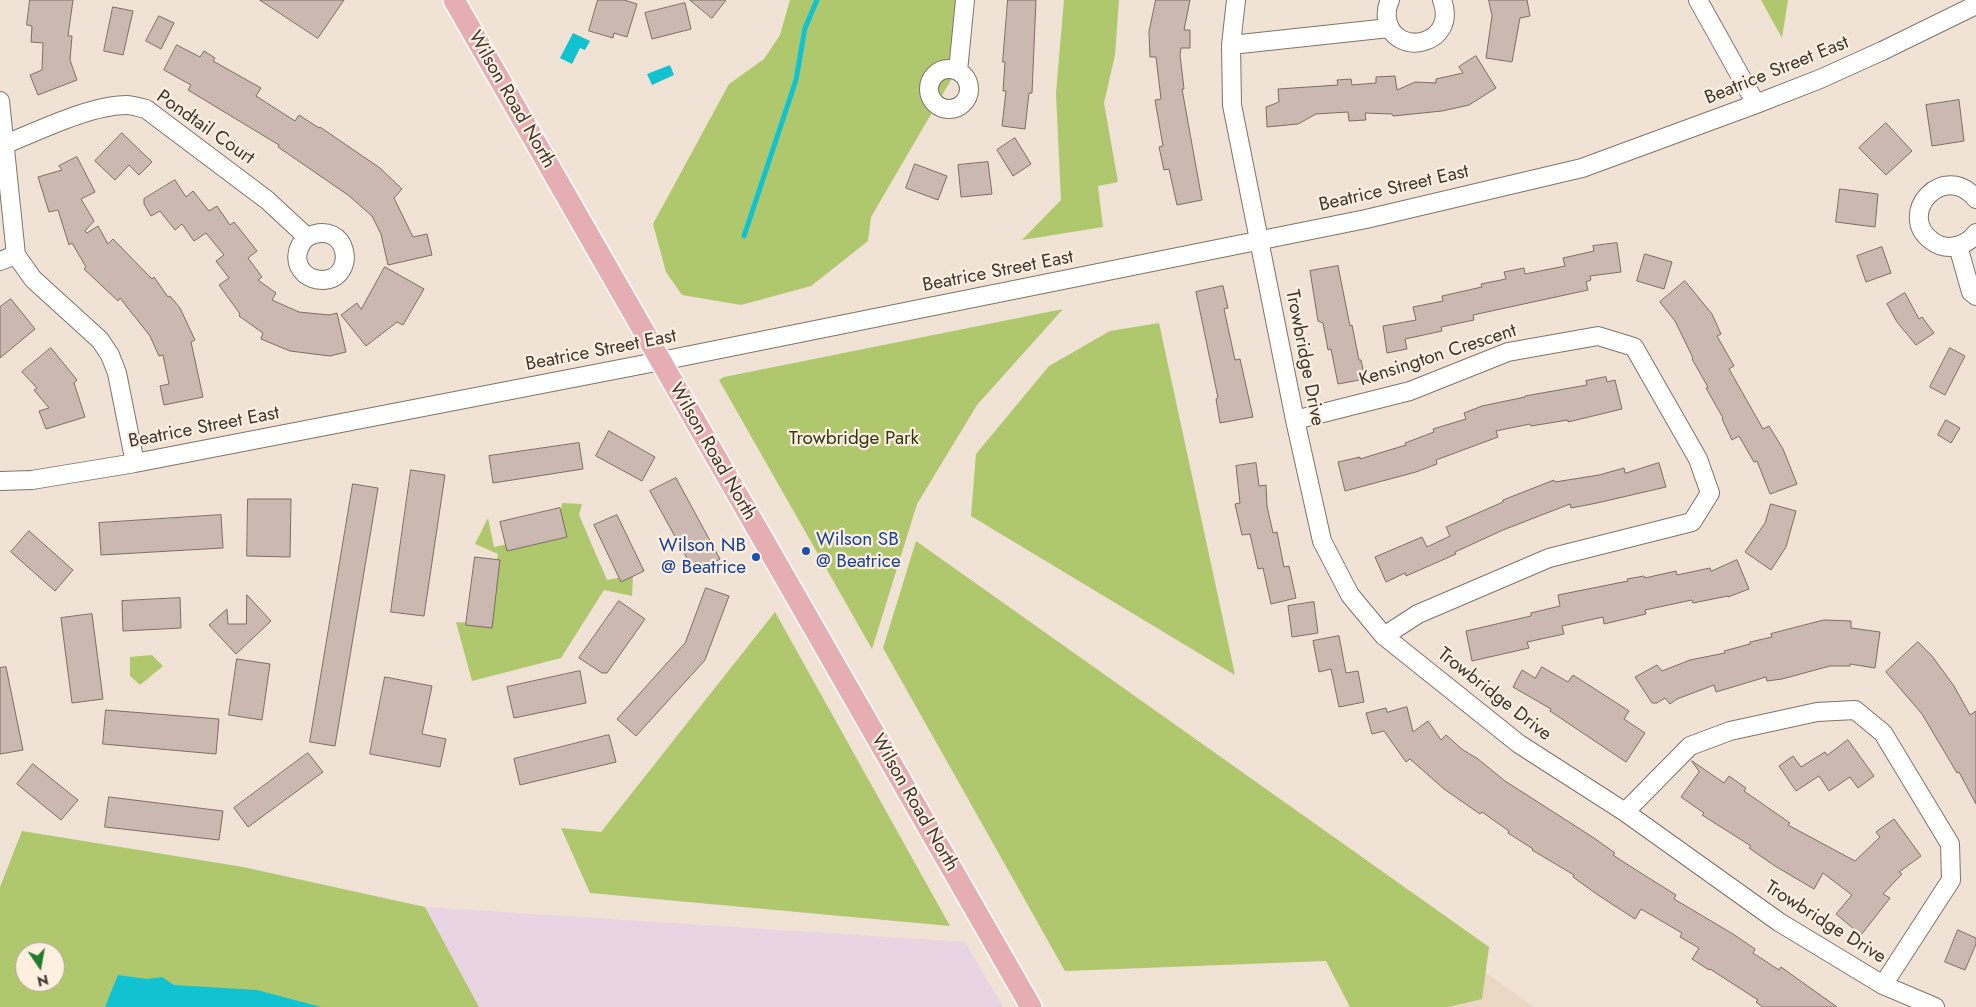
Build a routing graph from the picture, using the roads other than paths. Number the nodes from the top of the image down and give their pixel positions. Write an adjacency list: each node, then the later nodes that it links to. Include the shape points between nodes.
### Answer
1 (454, 0): 22 (main road, Wilson Road North)
2 (964, 0): 10 (street)
3 (1236, 0): 9 (street, Trowbridge Drive)
4 (1390, 0): 8 (street)
5 (1442, 0): 8 (street, via 1446,18 1437,35 1429,40 1410,43 1400,39)
6 (1698, 0): 12 (street)
7 (1976, 5): 12 (street, Beatrice Street East, via 1882,51)
8 (1389, 28): 9 (street)
9 (1231, 45): 17 (street, Trowbridge Drive, via 1232,105)
10 (958, 71)
11 (0, 100): 13 (street)
12 (1756, 104): 17 (street, Beatrice Street East, via 1582,168)
13 (6, 144): 16 (street, Pondtail Court, via 108,107 128,105 146,109 268,200); 19 (street)
14 (1976, 199): 18 (street, via 1963,188 1943,186 1932,190 1920,208 1920,224 1928,238 1947,247)
15 (1976, 233): 18 (street)
16 (307, 237)
17 (1259, 241): 22 (street, Beatrice Street East); 23 (street, Trowbridge Drive)
18 (1958, 246): 21 (street, via 1971,292)
19 (16, 255): 20 (street); 24 (street, via 33,279 100,340 110,355 117,373)
20 (0, 261)
21 (1976, 296)
22 (661, 361): 24 (street, Beatrice Street East); 29 (main road, Wilson Road North)
23 (1295, 420): 26 (street, Trowbridge Drive, via 1322,541 1350,595); 26 (street, Kensington Crescent, via 1410,391 1508,352 1598,336 1634,347 1698,459 1710,493 1692,522 1549,558 1418,614)
24 (135, 463): 25 (street, Beatrice Street East, via 32,480)
25 (0, 481)
26 (1384, 636): 27 (street, Trowbridge Drive, via 1519,744)
27 (1625, 812): 28 (street, Trowbridge Drive, via 1779,922); 28 (street, via 1690,746 1730,730 1817,712 1856,710 1883,733 1950,844 1951,880)
28 (1883, 985): 30 (street, Trowbridge Drive)
29 (1031, 1007)
30 (1935, 1007)

